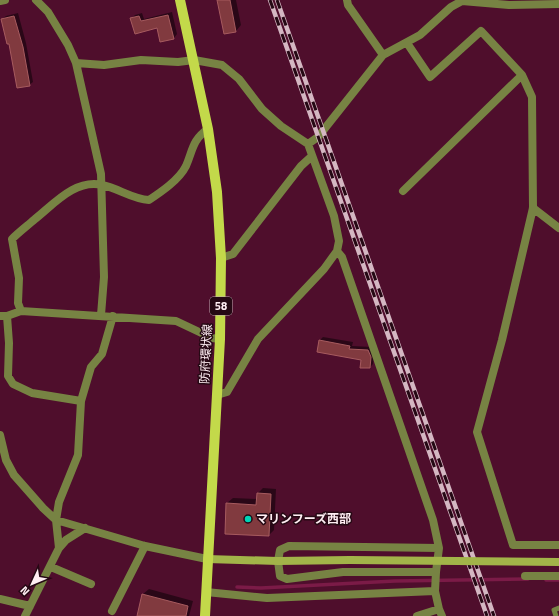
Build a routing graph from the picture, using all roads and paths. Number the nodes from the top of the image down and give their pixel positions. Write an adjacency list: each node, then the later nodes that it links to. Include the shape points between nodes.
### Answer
1 (5, 0): 5 (street)
2 (36, 0): 11 (street, via 48,12)
3 (180, 0): 10 (main road, 防府環状線 / 58)
4 (347, 0): 9 (street)
5 (0, 1)
6 (463, 1): 7 (street); 8 (street, via 451,7 420,35)
7 (559, 4)
8 (407, 43): 9 (street); 12 (street, via 430,77 481,31)
9 (383, 55): 14 (street, via 318,137)
10 (194, 60): 11 (street, via 141,60 104,65); 13 (main road, 防府環状線 / 58); 14 (street, via 222,65 239,80 262,109 281,126)
11 (76, 63): 16 (street, via 101,174)
12 (522, 75): 17 (street); 18 (street, via 532,97)
13 (208, 129): 16 (street, via 194,142 185,167 178,176 149,200 141,200); 21 (main road, 防府環状線 / 58, via 217,192)
14 (308, 144): 15 (street)
15 (312, 156): 20 (street, via 334,216 339,241); 21 (street, via 301,166 233,254)
16 (101, 184): 22 (street, via 92,183 71,190 12,239 19,278 18,303); 23 (street, via 104,277)
17 (403, 191)
18 (533, 208): 19 (street); 32 (street, via 477,432 513,545)
19 (559, 228)
20 (337, 251): 27 (street, via 324,269 258,339 227,392); 35 (street, via 344,263 428,504)
21 (222, 258): 26 (main road, 防府環状線 / 58)
22 (21, 311): 23 (street); 24 (street)
23 (101, 315): 25 (street)
24 (3, 316): 28 (street, via 9,343 8,376 13,384 32,393)
25 (113, 316): 26 (street, via 176,321 212,338); 28 (street, via 102,354 92,367)
26 (220, 338): 27 (main road, 防府環状線 / 58)
27 (217, 395): 36 (main road, 防府環状線 / 58)
28 (81, 401): 30 (street, via 78,455 59,502)
29 (0, 435): 30 (street, via 6,460 14,475)
30 (56, 520): 31 (street); 34 (street)
31 (85, 528): 33 (street); 34 (street, via 66,540)
32 (559, 545)
33 (145, 546): 36 (street); 48 (street)
34 (59, 548): 39 (street)
35 (439, 548): 37 (street, via 288,546 280,550); 42 (street)
36 (207, 559): 37 (street); 44 (main road, 防府環状線 / 58)
37 (278, 561): 38 (street, bridge); 42 (street, via 280,576 287,579 343,572)
38 (559, 562)
39 (51, 567): 43 (street); 46 (street)
40 (525, 576): 41 (street)
41 (559, 576)
42 (435, 581): 44 (street, via 267,598); 49 (street)
43 (91, 584)
44 (206, 592): 51 (main road, 防府環状線 / 58)
45 (0, 599): 46 (street)
46 (30, 606): 50 (street)
47 (559, 608): 53 (lane, via 554,610)
48 (112, 611)
49 (440, 612): 52 (street)
50 (25, 616)
51 (205, 616)
52 (417, 616)
53 (556, 616)

